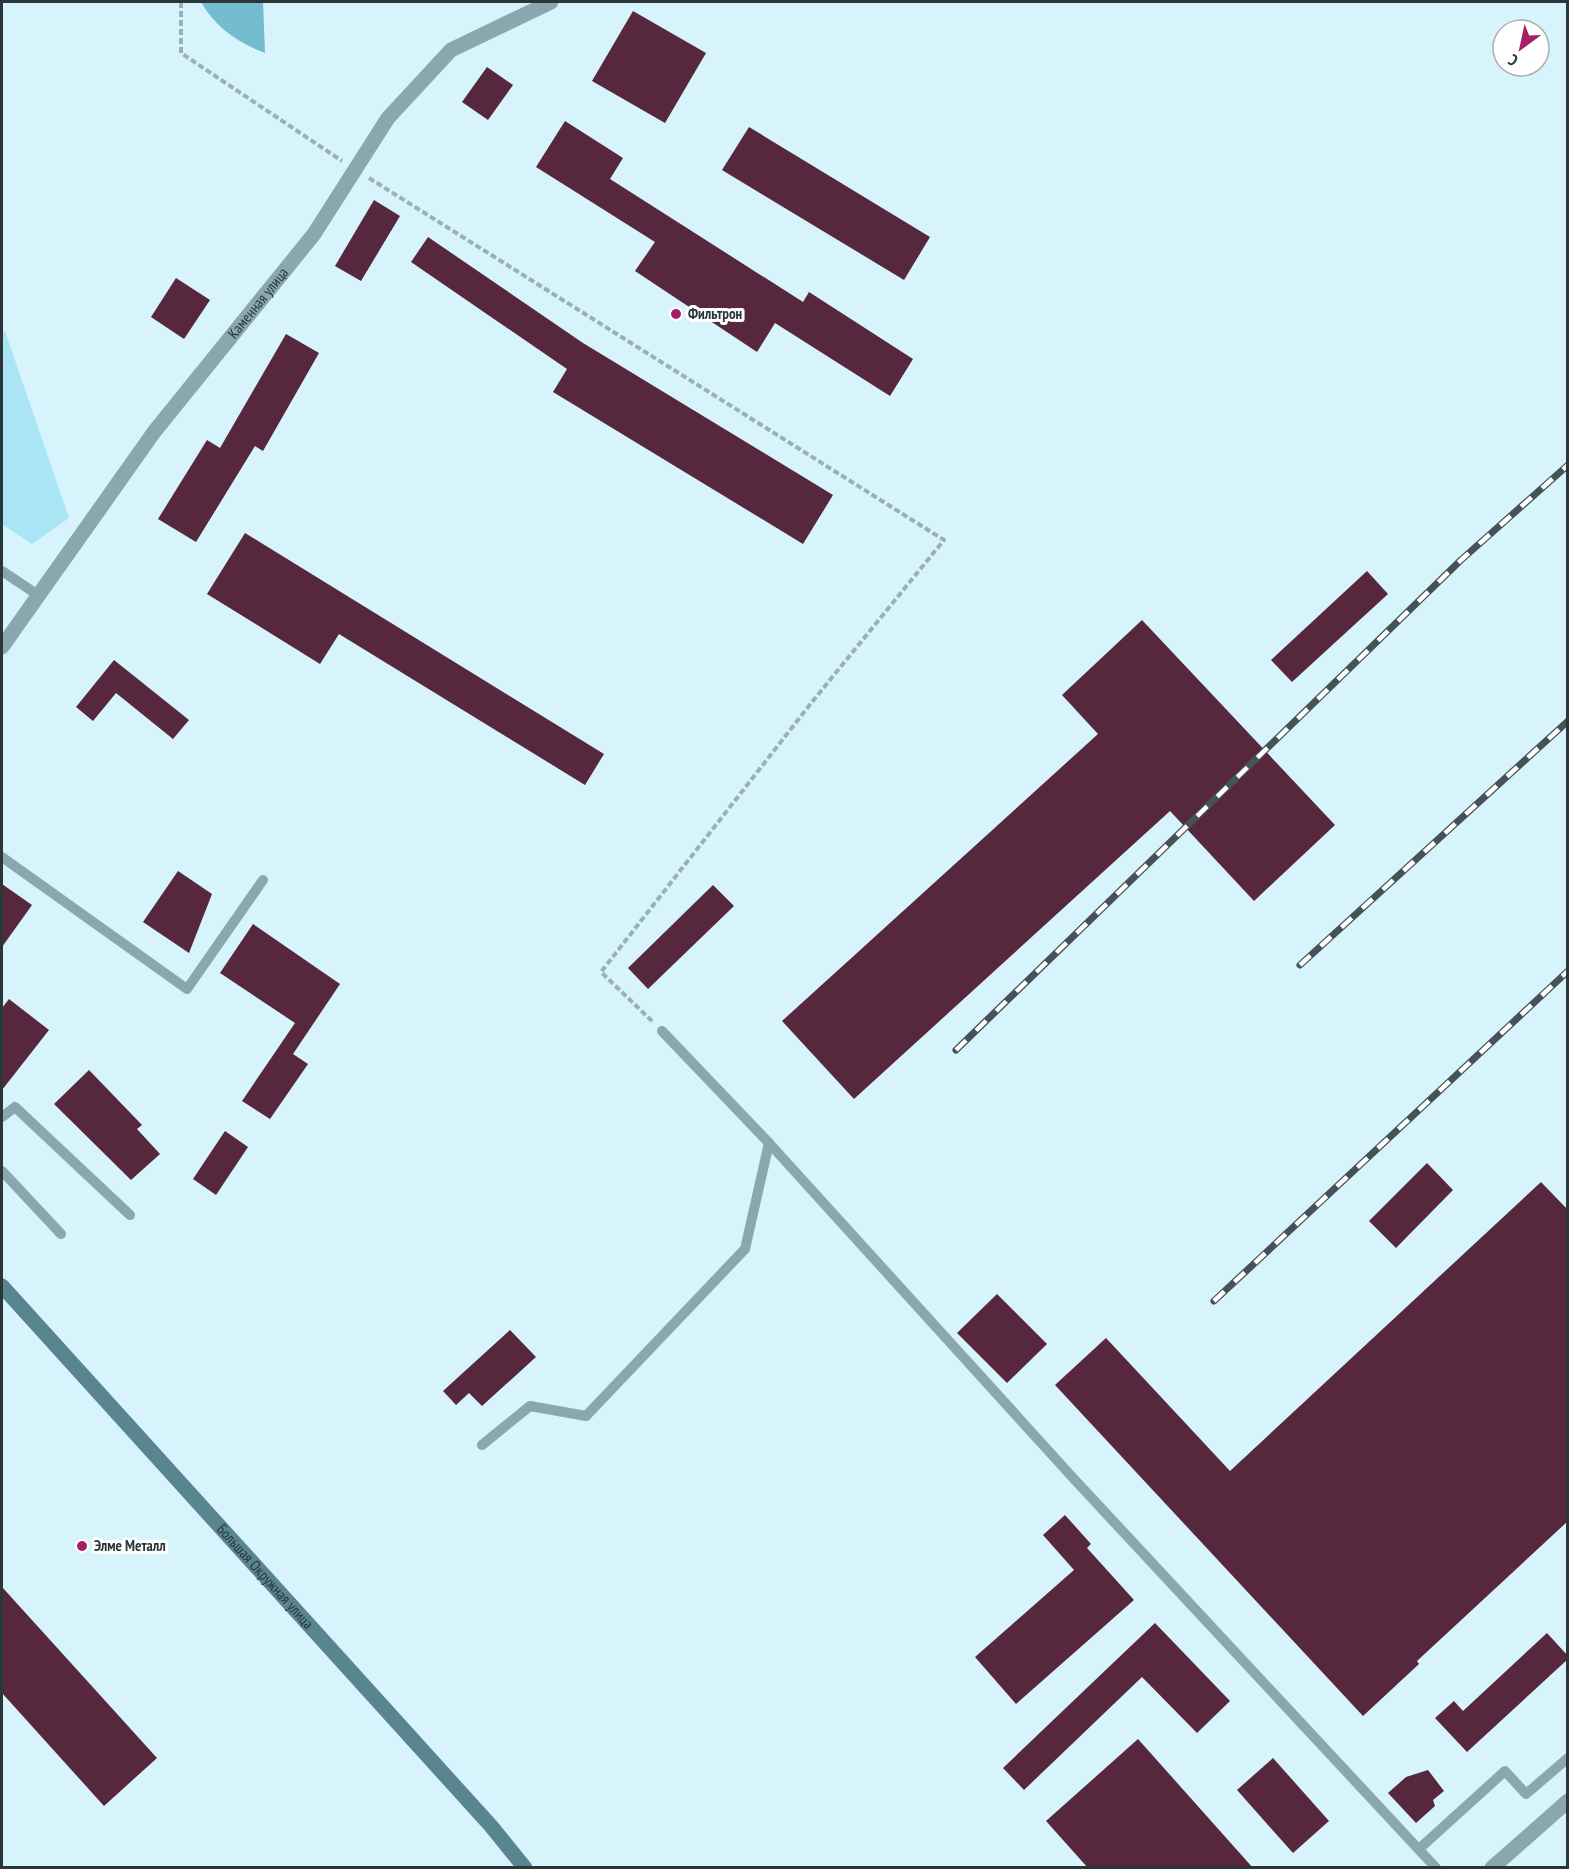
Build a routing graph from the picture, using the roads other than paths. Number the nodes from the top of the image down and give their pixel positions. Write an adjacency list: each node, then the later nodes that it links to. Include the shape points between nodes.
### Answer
1 (551, 2): 3 (street, Каменная улица, via 451,50 388,118 314,234 154,432)
2 (2, 571): 3 (lane)
3 (38, 595): 4 (street, Каменная улица)
4 (2, 647)
5 (2, 857): 6 (lane, via 187,989)
6 (263, 880)
7 (662, 1031): 9 (lane)
8 (2, 1117): 11 (lane, via 15,1107)
9 (769, 1143): 14 (lane, via 745,1249 586,1416 530,1406); 17 (lane, via 1074,1479)
10 (2, 1171): 12 (lane)
11 (130, 1215)
12 (61, 1234)
13 (2, 1286): 18 (main road, Большая Окружная улица)
14 (482, 1445)
15 (1568, 1758): 17 (lane, via 1526,1794 1505,1771)
16 (1568, 1801): 20 (street)
17 (1419, 1849): 19 (lane)
18 (525, 1868)
19 (1436, 1868)
20 (1492, 1868)

